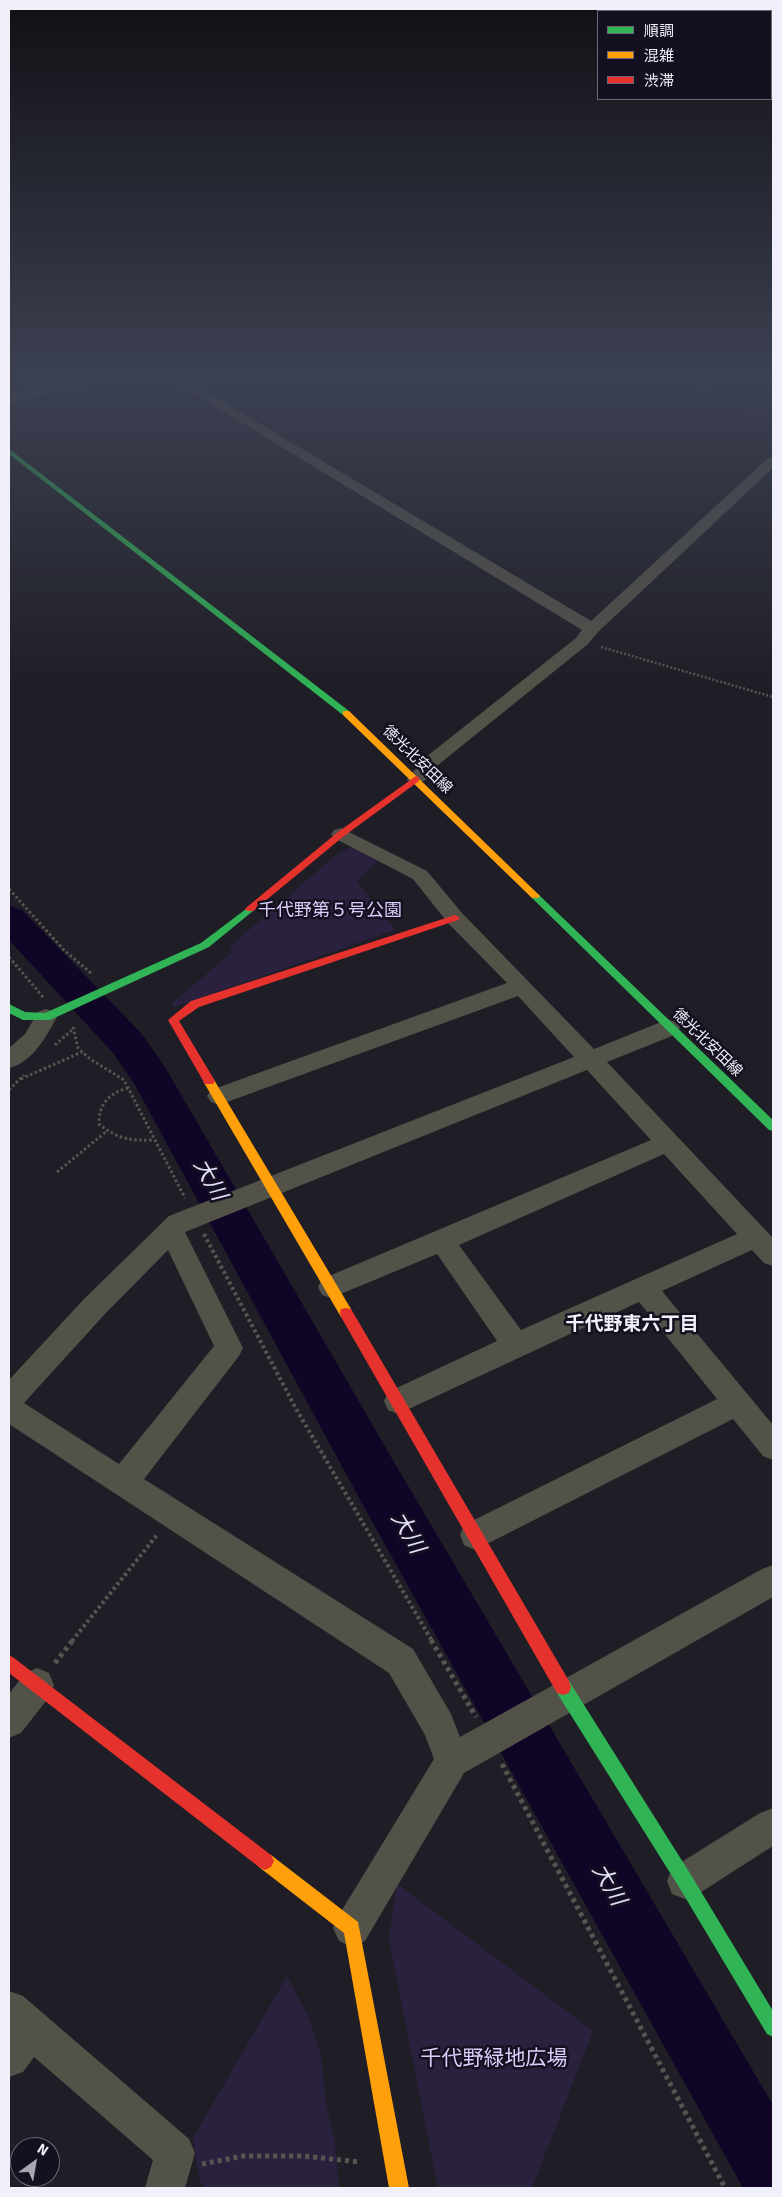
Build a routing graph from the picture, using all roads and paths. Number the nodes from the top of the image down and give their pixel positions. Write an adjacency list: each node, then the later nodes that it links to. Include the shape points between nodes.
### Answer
1 (52, 485): 6 (street, 徳光北安田線, via 342,709)
2 (346, 485): 4 (street)
3 (748, 485): 4 (street)
4 (587, 635): 5 (path); 6 (street, via 432,760)
5 (773, 697)
6 (416, 779): 7 (street); 16 (street, 徳光北安田線)
7 (341, 834): 9 (street, via 420,875); 12 (street, via 205,945)
8 (9, 889): 12 (path, via 64,950)
9 (455, 918): 11 (street); 22 (street, via 188,1009 174,1020)
10 (9, 957): 15 (path)
11 (522, 986): 19 (street); 22 (street)
12 (110, 989): 14 (street)
13 (9, 1008): 15 (street, via 23,1016)
14 (68, 1008): 15 (street); 17 (path, via 78,1048)
15 (51, 1014): 18 (street, via 33,1040)
16 (669, 1028): 19 (street); 23 (street, 徳光北安田線)
17 (82, 1052): 20 (path); 21 (path, via 124,1080)
18 (9, 1060)
19 (590, 1060): 26 (street); 28 (street)
20 (19, 1080)
21 (128, 1088): 24 (path, via 117,1090 99,1111 100,1124); 25 (path)
22 (219, 1096): 28 (street)
23 (773, 1127)
24 (107, 1131): 25 (path, via 129,1141); 27 (path)
25 (155, 1140): 29 (path)
26 (667, 1143): 31 (street); 32 (street)
27 (57, 1172)
28 (266, 1189): 29 (street); 33 (street)
29 (200, 1214): 30 (street, via 178,1222); 49 (path, via 295,1407)
30 (171, 1229): 36 (street); 41 (street, via 230,1348)
31 (442, 1241): 33 (street); 35 (street)
32 (765, 1246): 34 (street)
33 (331, 1287): 37 (street)
34 (644, 1288): 35 (street); 38 (street)
35 (516, 1345): 37 (street)
36 (9, 1400)
37 (398, 1401): 43 (street)
38 (737, 1403): 40 (street); 43 (street)
39 (9, 1409): 41 (street)
40 (773, 1448)
41 (123, 1482): 42 (street)
42 (174, 1515): 46 (path); 50 (street, via 401,1661 439,1726)
43 (475, 1535): 47 (street)
44 (773, 1580): 47 (street)
45 (9, 1663): 46 (street)
46 (37, 1685): 48 (street); 53 (street)
47 (568, 1696): 49 (street); 52 (street)
48 (9, 1721)
49 (489, 1740): 50 (street); 59 (path)
50 (452, 1761): 53 (street)
51 (773, 1826): 52 (street)
52 (685, 1881): 54 (street)
53 (352, 1928): 56 (street)
54 (773, 2028)
55 (16, 2032): 57 (street, via 175,2153)
56 (395, 2166): 57 (path, via 303,2156 244,2156); 58 (street)
57 (168, 2180)
58 (399, 2188)
59 (725, 2188)

